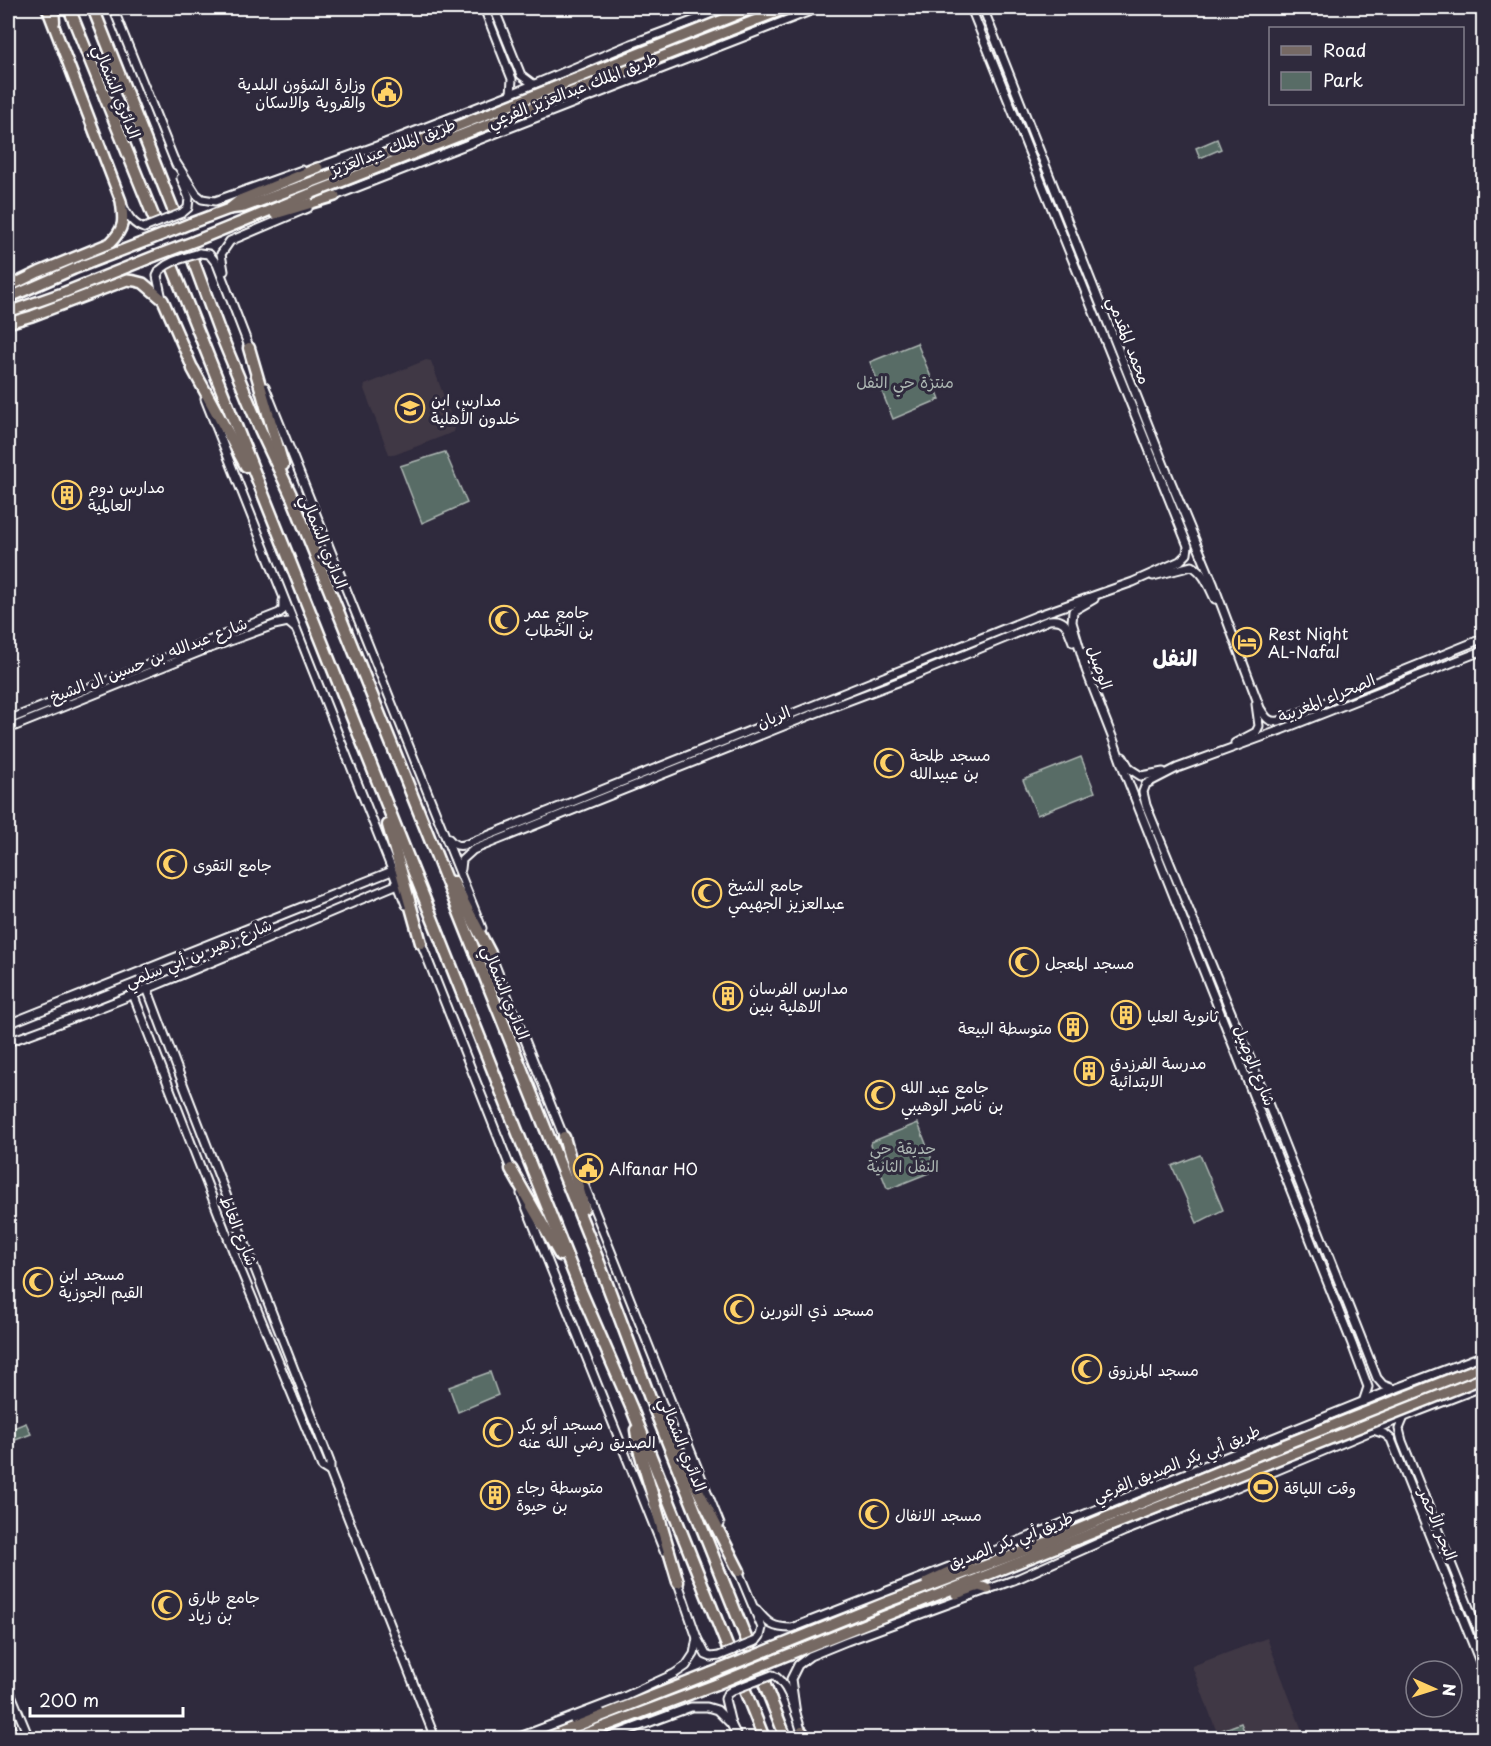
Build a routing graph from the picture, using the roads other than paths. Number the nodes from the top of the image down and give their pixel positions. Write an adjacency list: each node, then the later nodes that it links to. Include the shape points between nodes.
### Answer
1 (47, 8): 14 (main road)
2 (54, 8): 14 (highway)
3 (69, 8): 33 (highway, الدائري الشمالي)
4 (93, 8): 32 (highway, الدائري الشمالي)
5 (113, 8): 27 (street, الدائري الشمالي)
6 (484, 8): 23 (street)
7 (494, 8): 21 (street)
8 (727, 8): 15 (street, طريق الملك عبدالعزيز الفرعي)
9 (753, 8): 31 (main road, طريق الملك عبدالعزيز, bridge, via 430,137 244,207)
10 (787, 8): 34 (main road, طريق الملك عبدالعزيز, bridge)
11 (818, 8): 20 (street, طريق الملك عبدالعزيز الفرعي)
12 (971, 8): 36 (street, محمد المقدمي)
13 (983, 8): 35 (street, محمد المقدمي)
14 (54, 22): 30 (main road)
15 (690, 22): 16 (street); 17 (street, طريق الملك عبدالعزيز الفرعي)
16 (674, 34)
17 (631, 44): 18 (street); 25 (street, طريق الملك عبدالعزيز الفرعي)
18 (640, 45)
19 (679, 56): 20 (street)
20 (693, 57): 24 (street, طريق الملك عبدالعزيز الفرعي)
21 (517, 66): 23 (street, via 516,74); 25 (street)
22 (651, 68): 24 (street)
23 (509, 70): 26 (street, via 513,79)
24 (640, 78): 29 (street, طريق الملك عبدالعزيز الفرعي)
25 (533, 84): 26 (street, طريق الملك عبدالعزيز الفرعي)
26 (511, 94): 28 (street, طريق الملك عبدالعزيز الفرعي)
27 (174, 161): 28 (street, طريق الملك عبدالعزيز الفرعي, via 196,194 215,201); 32 (street, الدائري الشمالي, via 189,198 188,208)
28 (318, 168): 31 (main road, via 240,200)
29 (335, 196): 34 (main road); 42 (street, طريق الملك عبدالعزيز الفرعي, via 230,241 221,254 221,262)
30 (121, 201): 32 (street, bridge, via 128,217 144,228); 40 (main road, via 123,223 110,243 39,272)
31 (229, 209): 40 (main road, طريق الملك عبدالعزيز, bridge)
32 (178, 213)
33 (154, 218)
34 (232, 226): 39 (main road, طريق الملك عبدالعزيز, bridge)
35 (1071, 230): 36 (street); 47 (street, محمد المقدمي)
36 (1063, 234): 48 (street, محمد المقدمي)
37 (196, 256): 41 (street, bridge, via 176,260 160,270 157,276); 42 (street, الدائري الشمالي, via 209,254 217,264); 49 (highway, الدائري الشمالي, via 232,363)
38 (173, 268): 50 (highway)
39 (64, 292): 43 (main road, طريق الملك عبدالعزيز); 44 (main road)
40 (8, 293)
41 (163, 300): 44 (main road, via 143,283 127,280); 46 (main road)
42 (232, 302): 45 (street, الدائري الشمالي)
43 (8, 312)
44 (8, 322)
45 (249, 348): 49 (highway); 77 (street, الدائري الشمالي)
46 (193, 369): 50 (highway); 53 (street)
47 (1164, 465): 48 (street); 56 (street, محمد المقدمي)
48 (1157, 468): 51 (street, محمد المقدمي, via 1188,546 1187,554)
49 (292, 497): 76 (highway, الدائري الشمالي)
50 (269, 507): 75 (highway)
51 (1133, 582): 52 (street, الريان); 56 (street, via 1192,566 1204,577)
52 (1103, 592): 54 (street, الريان); 66 (street, الريان)
53 (283, 598): 55 (street, via 283,610); 58 (street)
54 (1081, 607): 65 (street, الوصيل, via 1073,611 1072,622)
55 (272, 616): 57 (street, via 278,618); 69 (street, شارع عبدالله بن حسين ال الشيخ)
56 (1225, 618): 68 (street, محمد المقدمي)
57 (274, 625): 58 (street, via 288,622); 71 (street, شارع عبدالله بن حسين ال الشيخ)
58 (296, 630): 80 (street)
59 (1484, 638): 60 (street, الصحراء المغربية)
60 (1456, 649): 62 (street, الصحراء المغربية); 63 (street)
61 (1484, 650): 63 (street, الصحراء المغربية)
62 (1447, 653): 64 (street); 70 (street, الصحراء المغربية, via 1279,721)
63 (1460, 658): 64 (street, الصحراء المغربية)
64 (1451, 662): 73 (street, الصحراء المغربية)
65 (1086, 670): 67 (street, الريان, via 1065,623 1058,619); 72 (street, الوصيل)
66 (900, 671): 67 (street); 78 (street, الريان)
67 (903, 680): 79 (street, الريان)
68 (1250, 683): 70 (street, محمد المقدمي); 73 (street, محمد المقدمي, via 1259,726 1256,732)
69 (8, 720)
70 (1270, 721)
71 (8, 729)
72 (1113, 739): 74 (street, via 1130,769 1141,776); 86 (street, شارع الوصيل)
73 (1214, 754): 74 (street, الصحراء المغربية)
74 (1178, 768): 85 (street, شارع الوصيل, via 1146,784 1143,792)
75 (373, 773): 83 (highway); 94 (highway)
76 (425, 827): 84 (highway); 93 (highway, الدائري الشمالي)
77 (445, 835): 78 (street, via 453,844); 81 (street, الدائري الشمالي)
78 (465, 845): 79 (street)
79 (469, 854): 81 (street, via 461,863)
80 (392, 871): 82 (street); 89 (street, شارع زهير بن أبي سلمي)
81 (462, 877): 84 (street, الدائري الشمالي)
82 (398, 884): 83 (street); 87 (street, شارع زهير بن أبي سلمي)
83 (421, 943): 92 (street)
84 (490, 953): 91 (street, الدائري الشمالي)
85 (1216, 974): 86 (street); 97 (street, شارع الوصيل)
86 (1206, 978): 99 (street, شارع الوصيل)
87 (147, 988): 88 (street, شارع زهير بن أبي سلمي); 108 (street, شارع الغاط, via 330,1462)
88 (133, 994): 90 (street, شارع زهير بن أبي سلمي); 108 (street, شارع الغاط, via 322,1467)
89 (8, 1024)
90 (8, 1042)
91 (564, 1137): 93 (highway); 111 (street, الدائري الشمالي)
92 (511, 1169): 94 (highway); 112 (street)
93 (598, 1260): 101 (highway, الدائري الشمالي)
94 (580, 1289): 103 (highway)
95 (1484, 1355): 100 (street, طريق أبي بكر الصديق الفرعي)
96 (1480, 1367): 109 (main road, طريق أبي بكر الصديق, bridge, via 1258,1455)
97 (1377, 1378): 99 (street); 100 (street)
98 (1482, 1381): 104 (street); 109 (main road, طريق أبي بكر الصديق, bridge)
99 (1367, 1382): 102 (street)
100 (1394, 1389): 102 (street, طريق أبي بكر الصديق الفرعي)
101 (650, 1398): 111 (highway); 138 (highway, الدائري الشمالي)
102 (1363, 1402): 110 (street, طريق أبي بكر الصديق الفرعي)
103 (632, 1409): 112 (highway, via 639,1449); 137 (highway)
104 (1404, 1417): 105 (street); 106 (street)
105 (1373, 1430): 107 (street); 113 (street)
106 (1401, 1435): 107 (street); 118 (street, البحر الأحمر)
107 (1391, 1439): 119 (street, البحر الأحمر)
108 (330, 1472): 130 (street, شارع الغاط)
109 (1041, 1549): 114 (main road, طريق أبي بكر الصديق); 116 (main road, طريق أبي بكر الصديق)
110 (976, 1558): 114 (main road); 115 (street, طريق أبي بكر الصديق الفرعي, via 792,1628 766,1622)
111 (739, 1571): 115 (street, الدائري الشمالي)
112 (678, 1582): 117 (street)
113 (988, 1589): 116 (main road, via 979,1586 919,1607); 123 (street, via 810,1656 798,1665 791,1679)
114 (887, 1602): 121 (main road, طريق أبي بكر الصديق, bridge)
115 (752, 1603): 117 (street, الدائري الشمالي, bridge, via 762,1628 756,1641 711,1657)
116 (911, 1606): 122 (main road, طريق أبي بكر الصديق, bridge)
117 (697, 1638): 126 (street, via 686,1666 674,1674)
118 (1484, 1645)
119 (1484, 1672)
120 (8, 1687): 129 (street)
121 (635, 1703): 126 (street); 132 (main road, طريق أبي بكر الصديق)
122 (644, 1711): 133 (main road, طريق أبي بكر الصديق); 134 (main road)
123 (796, 1714): 125 (street, bridge, via 782,1681 772,1675 728,1694 725,1699); 127 (street)
124 (8, 1721): 128 (street)
125 (731, 1724): 135 (street, via 717,1710 691,1707); 136 (street)
126 (542, 1729): 131 (street)
127 (803, 1736)
128 (15, 1738)
129 (29, 1738)
130 (435, 1738)
131 (517, 1738)
132 (546, 1738)
133 (573, 1738)
134 (591, 1738)
135 (607, 1738)
136 (738, 1738)
137 (764, 1738)
138 (786, 1738)

